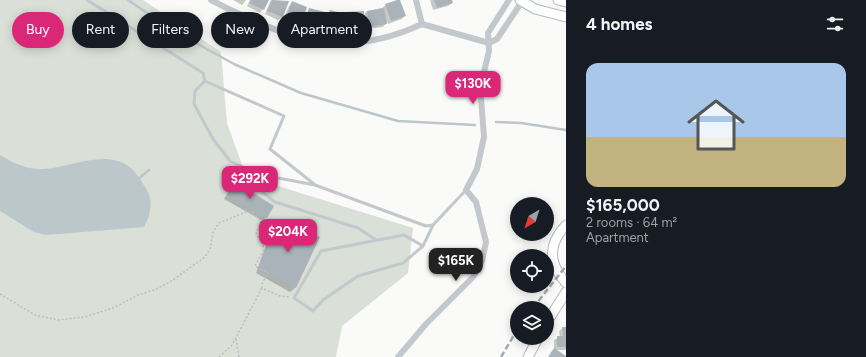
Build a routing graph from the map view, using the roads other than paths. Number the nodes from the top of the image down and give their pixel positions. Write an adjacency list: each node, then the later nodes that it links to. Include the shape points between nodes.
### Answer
1 (87, 0): 11 (lane, via 203,73)
2 (211, 0): 9 (street, via 250,20 319,43 372,42)
3 (416, 0): 9 (street)
4 (509, 0): 10 (street, via 488,33)
5 (522, 0): 8 (street, via 536,9); 10 (street, via 497,39)
6 (558, 0): 7 (street)
7 (566, 2)
8 (566, 17)
9 (422, 24): 10 (street)
10 (489, 43): 14 (street, via 482,84 484,137 477,169)
11 (205, 81): 12 (lane, via 195,92 194,104 213,139 230,161); 13 (lane, via 284,116 270,149)
12 (257, 174): 13 (lane); 17 (lane, via 260,190 275,202 358,228)
13 (315, 186): 15 (lane, via 426,226)
14 (466, 190): 15 (lane); 25 (street, via 476,202 486,242 482,261 473,277 426,324)
15 (433, 225): 19 (lane)
16 (566, 225): 18 (street, via 557,236)
17 (376, 240): 19 (lane, via 404,235); 19 (lane, via 321,251 294,298 313,311 323,300 358,276 403,263)
18 (554, 245): 20 (street); 21 (street, via 551,252 553,262)
19 (423, 246)
20 (566, 278)
21 (566, 284)
22 (566, 292): 23 (street)
23 (554, 311)
24 (534, 345): 26 (street)
25 (398, 357)
26 (528, 357)

